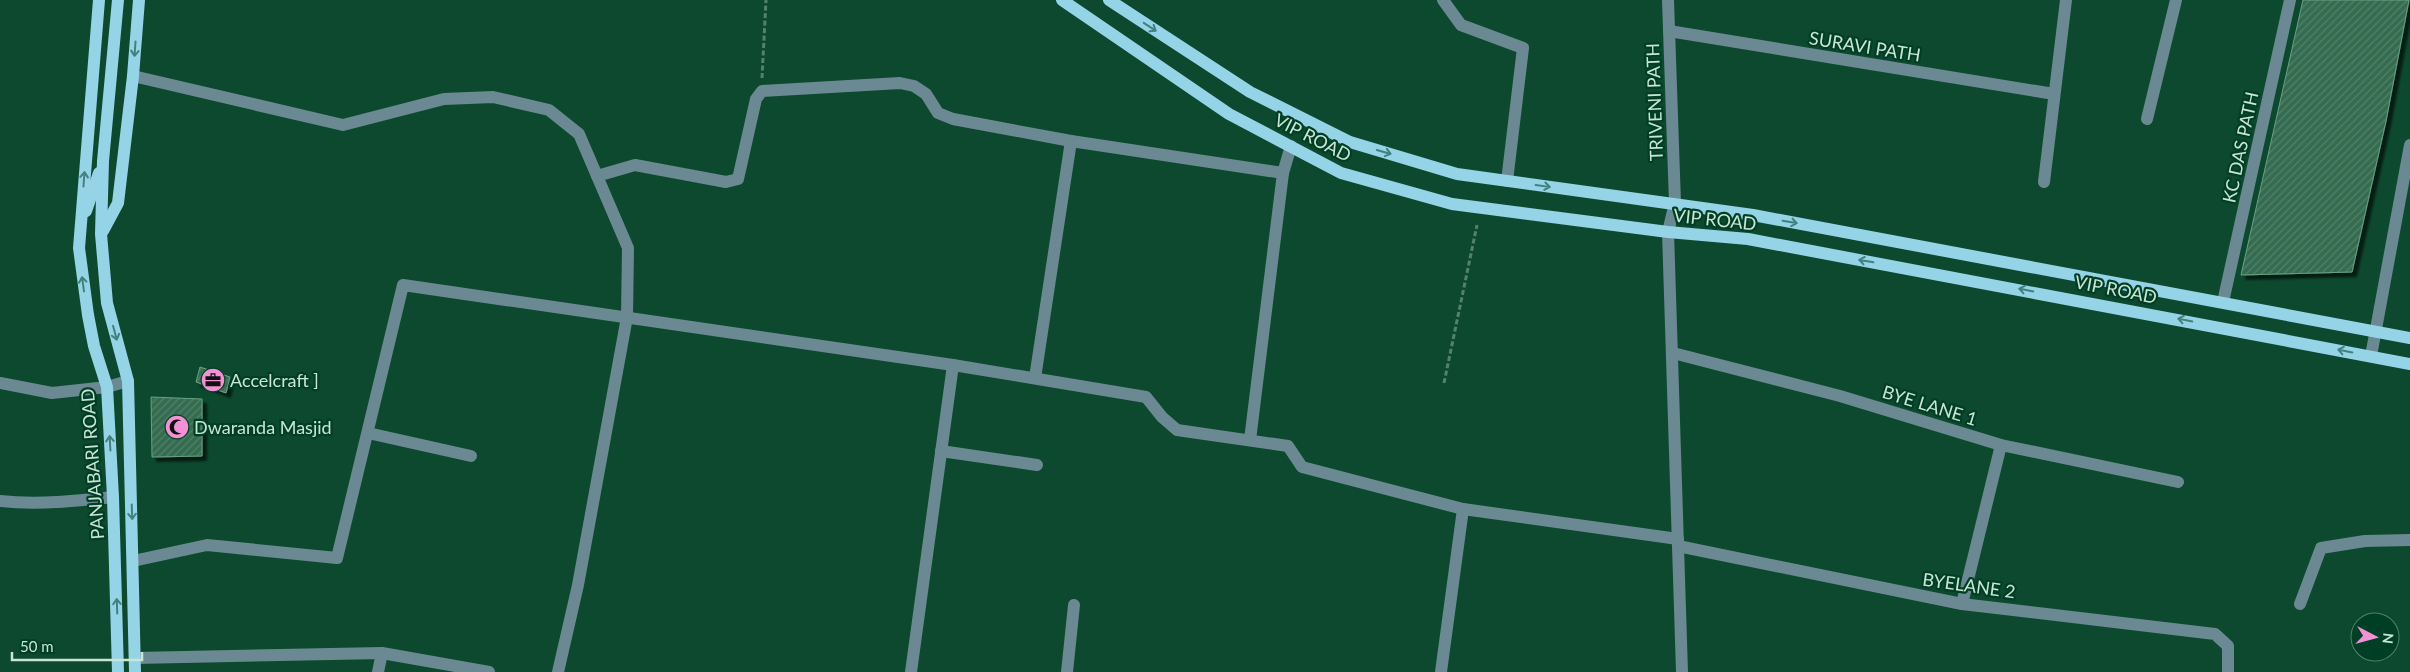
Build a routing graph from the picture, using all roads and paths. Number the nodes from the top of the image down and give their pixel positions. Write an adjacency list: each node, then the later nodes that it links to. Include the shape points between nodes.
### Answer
1 (99, 0): 27 (main road, one-way to 1)
2 (118, 0): 20 (main road)
3 (139, 0): 13 (main road, one-way to 13)
4 (766, 0): 14 (path)
5 (1062, 0): 19 (main road, VIP ROAD, via 1229,114)
6 (1109, 0): 23 (main road, VIP ROAD, one-way to 23, via 1250,92 1350,142 1457,174)
7 (1443, 0): 23 (street, via 1460,25 1523,48)
8 (1668, 0): 12 (street, TRIVENI PATH)
9 (2066, 0): 15 (street)
10 (2176, 0): 16 (street)
11 (2290, 0): 30 (street, KC DAS PATH)
12 (1669, 31): 15 (street, SURAVI PATH); 25 (street, TRIVENI PATH)
13 (133, 76): 22 (street, via 343,125 444,99 492,97 521,103 549,110 579,134); 29 (main road, via 118,203)
14 (762, 91): 17 (street, via 900,83 914,86 926,94 938,113 953,119); 22 (street, via 756,98 738,179 726,182 635,165)
15 (2054, 94): 24 (street)
16 (2147, 119)
17 (1071, 140): 21 (street); 38 (street)
18 (2410, 145): 32 (street)
19 (1291, 146): 21 (street); 28 (main road, VIP ROAD, via 1341,173 1452,204)
20 (103, 161): 27 (main road); 29 (main road, PANJABARI ROAD)
21 (1283, 173): 44 (street)
22 (597, 176): 31 (street, via 628,248)
23 (1507, 181): 25 (main road, VIP ROAD, one-way to 25)
24 (2044, 182)
25 (1675, 202): 28 (street, TRIVENI PATH); 30 (main road, VIP ROAD, one-way to 30)
26 (1477, 225): 41 (path)
27 (80, 227): 42 (main road, PANJABARI ROAD, one-way to 27, via 88,315)
28 (1668, 232): 34 (street, TRIVENI PATH); 35 (main road, VIP ROAD, one-way to 28, via 1748,239)
29 (101, 234): 39 (main road, PANJABARI ROAD, one-way to 39, via 107,303)
30 (2224, 302): 32 (main road, VIP ROAD)
31 (627, 317): 37 (street, BYELANE 2); 43 (street, BYELANE 2, via 403,285); 65 (street, via 578,585)
32 (2376, 332): 33 (main road, VIP ROAD); 35 (street)
33 (2410, 338)
34 (1673, 353): 45 (street, BYE LANE 1, via 1840,396); 54 (street, TRIVENI PATH)
35 (2371, 356): 36 (main road, VIP ROAD)
36 (2410, 364)
37 (953, 365): 38 (street, BYELANE 2); 46 (street)
38 (1035, 378): 44 (street, BYELANE 2, via 1146,397 1177,430)
39 (128, 381): 42 (street); 55 (main road, PANJABARI ROAD, one-way to 55)
40 (0, 383): 42 (street, via 52,393)
41 (1444, 383)
42 (107, 387): 50 (main road, PANJABARI ROAD, one-way to 42)
43 (368, 433): 47 (street); 55 (street, via 337,558 207,545)
44 (1250, 440): 52 (street, BYELANE 2, via 1288,446 1302,467)
45 (2001, 446): 49 (street, BYE LANE 1); 56 (street)
46 (941, 451): 48 (street); 66 (street)
47 (471, 456)
48 (1037, 465)
49 (2178, 482)
50 (113, 497): 51 (street, via 72,502); 61 (main road, PANJABARI ROAD, one-way to 50)
51 (0, 501)
52 (1463, 509): 54 (street, BYELANE 2); 68 (street)
53 (2410, 540): 57 (street, via 2366,541 2321,548)
54 (1678, 542): 56 (street, BYELANE 2); 69 (street, TRIVENI PATH)
55 (133, 561): 60 (main road, PANJABARI ROAD)
56 (1962, 604): 70 (street, BYELANE 2, via 2215,634 2228,646)
57 (2300, 604)
58 (1074, 605): 67 (street)
59 (382, 653): 60 (street); 63 (street); 64 (street)
60 (135, 658): 62 (main road, PANJABARI ROAD)
61 (118, 672)
62 (135, 672)
63 (378, 672)
64 (489, 672)
65 (558, 672)
66 (911, 672)
67 (1067, 672)
68 (1441, 672)
69 (1682, 672)
70 (2228, 672)

